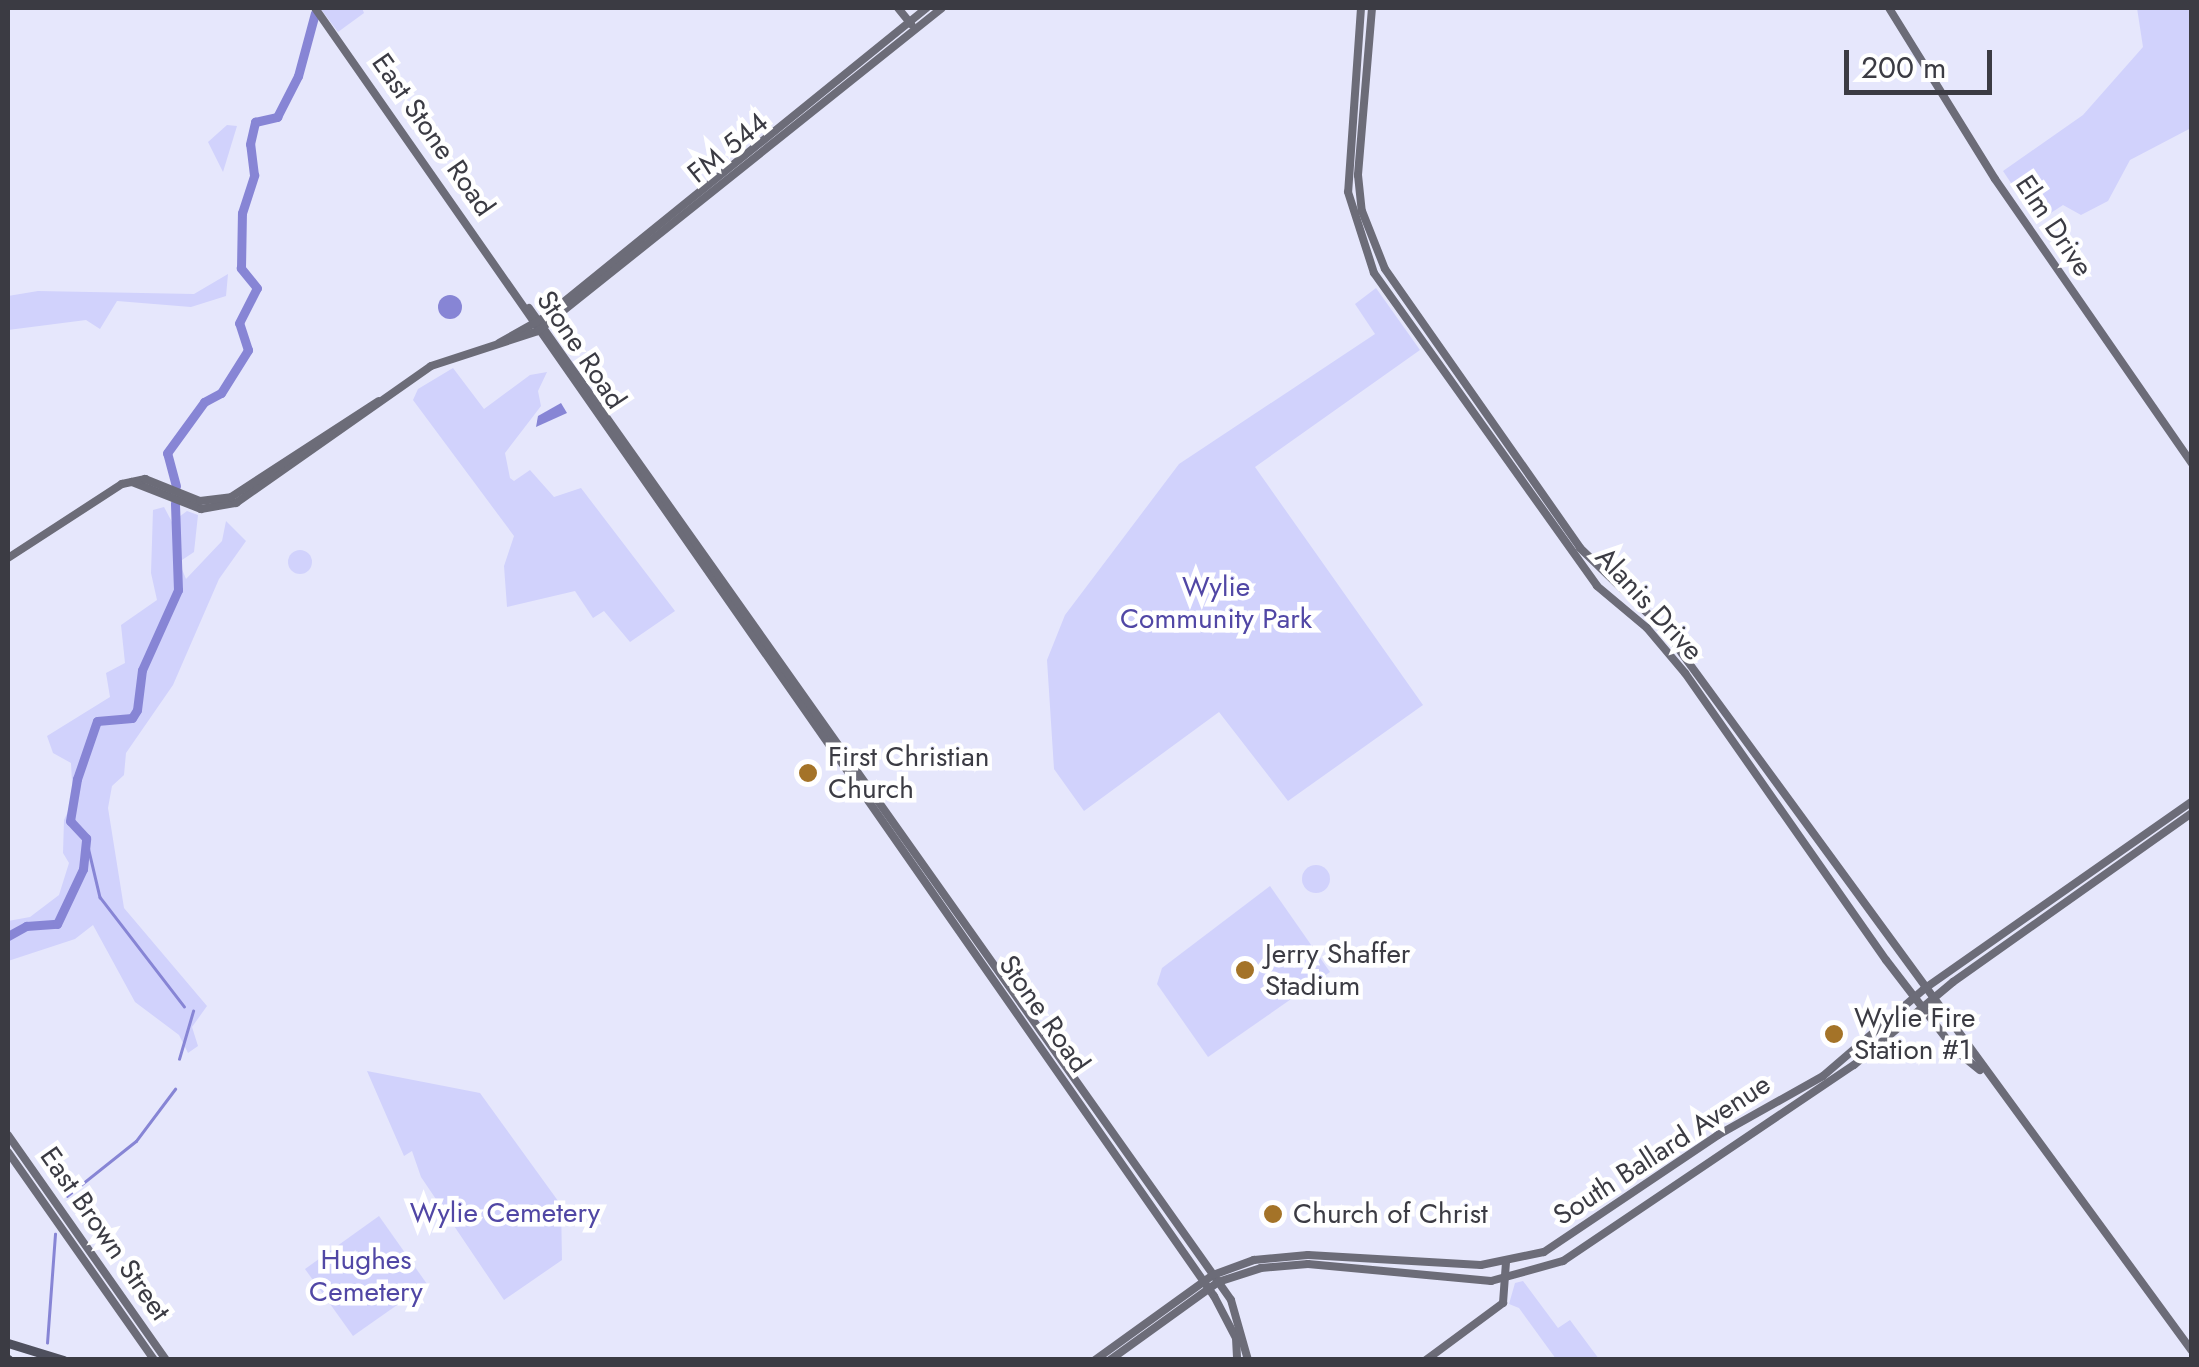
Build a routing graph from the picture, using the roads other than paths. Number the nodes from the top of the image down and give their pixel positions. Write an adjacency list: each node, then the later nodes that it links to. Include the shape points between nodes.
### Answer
1 (315, 8): 10 (main road, East Stone Road)
2 (898, 8): 9 (main road)
3 (926, 8): 8 (main road, FM 544)
4 (942, 8): 8 (main road, FM 544)
5 (1361, 8): 20 (main road, Alanis Drive, via 1348,192 1374,273 1597,586 1647,628 1685,673)
6 (1372, 8): 19 (main road, Alanis Drive, via 1358,175 1362,211 1385,270 1591,562 1664,629)
7 (1889, 8): 13 (main road, Elm Drive, via 1995,179)
8 (918, 15): 9 (main road, FM 544)
9 (912, 25): 11 (main road, FM 544)
10 (513, 290): 11 (main road, Stone Road)
11 (539, 326): 12 (main road, FM 544, via 492,348 444,359); 15 (main road, Stone Road)
12 (379, 401): 14 (main road, via 231,497 200,501 159,482); 14 (main road, via 248,495 201,509)
13 (2192, 463)
14 (132, 482): 16 (main road)
15 (687, 535): 27 (main road, Stone Road); 29 (main road, Stone Road)
16 (8, 558)
17 (2192, 802): 19 (main road, South Ballard Avenue)
18 (2192, 814): 21 (main road, South Ballard Avenue)
19 (1924, 988): 20 (main road, South Ballard Avenue); 21 (main road, Alanis Drive)
20 (1914, 996): 22 (main road, Alanis Drive); 26 (main road, South Ballard Avenue, via 1822,1076 1718,1136 1571,1238)
21 (1932, 1000): 22 (main road, South Ballard Avenue); 23 (main road, Alanis Drive)
22 (1923, 1007): 23 (main road, Alanis Drive, via 1955,1050); 28 (main road, South Ballard Avenue, via 1854,1065 1578,1250)
23 (1990, 1078): 31 (main road, Alanis Drive)
24 (8, 1135): 34 (main road, East Brown Street)
25 (8, 1152): 33 (main road, East Brown Street)
26 (1506, 1262): 27 (main road, South Ballard Avenue, via 1292,1255); 28 (main road)
27 (1216, 1278): 28 (main road, South Ballard Avenue, via 1294,1264); 29 (main road, South Ballard Avenue); 38 (main road, Stone Road, via 1240,1320)
28 (1508, 1278): 39 (main road, via 1503,1302)
29 (1206, 1285): 35 (main road, South Ballard Avenue); 36 (main road, South Ballard Avenue); 37 (main road, Stone Road, via 1229,1320)
30 (8, 1343): 32 (main road)
31 (2192, 1351)
32 (63, 1360)
33 (154, 1360)
34 (166, 1360)
35 (1095, 1360)
36 (1110, 1360)
37 (1237, 1360)
38 (1248, 1360)
39 (1426, 1360)

